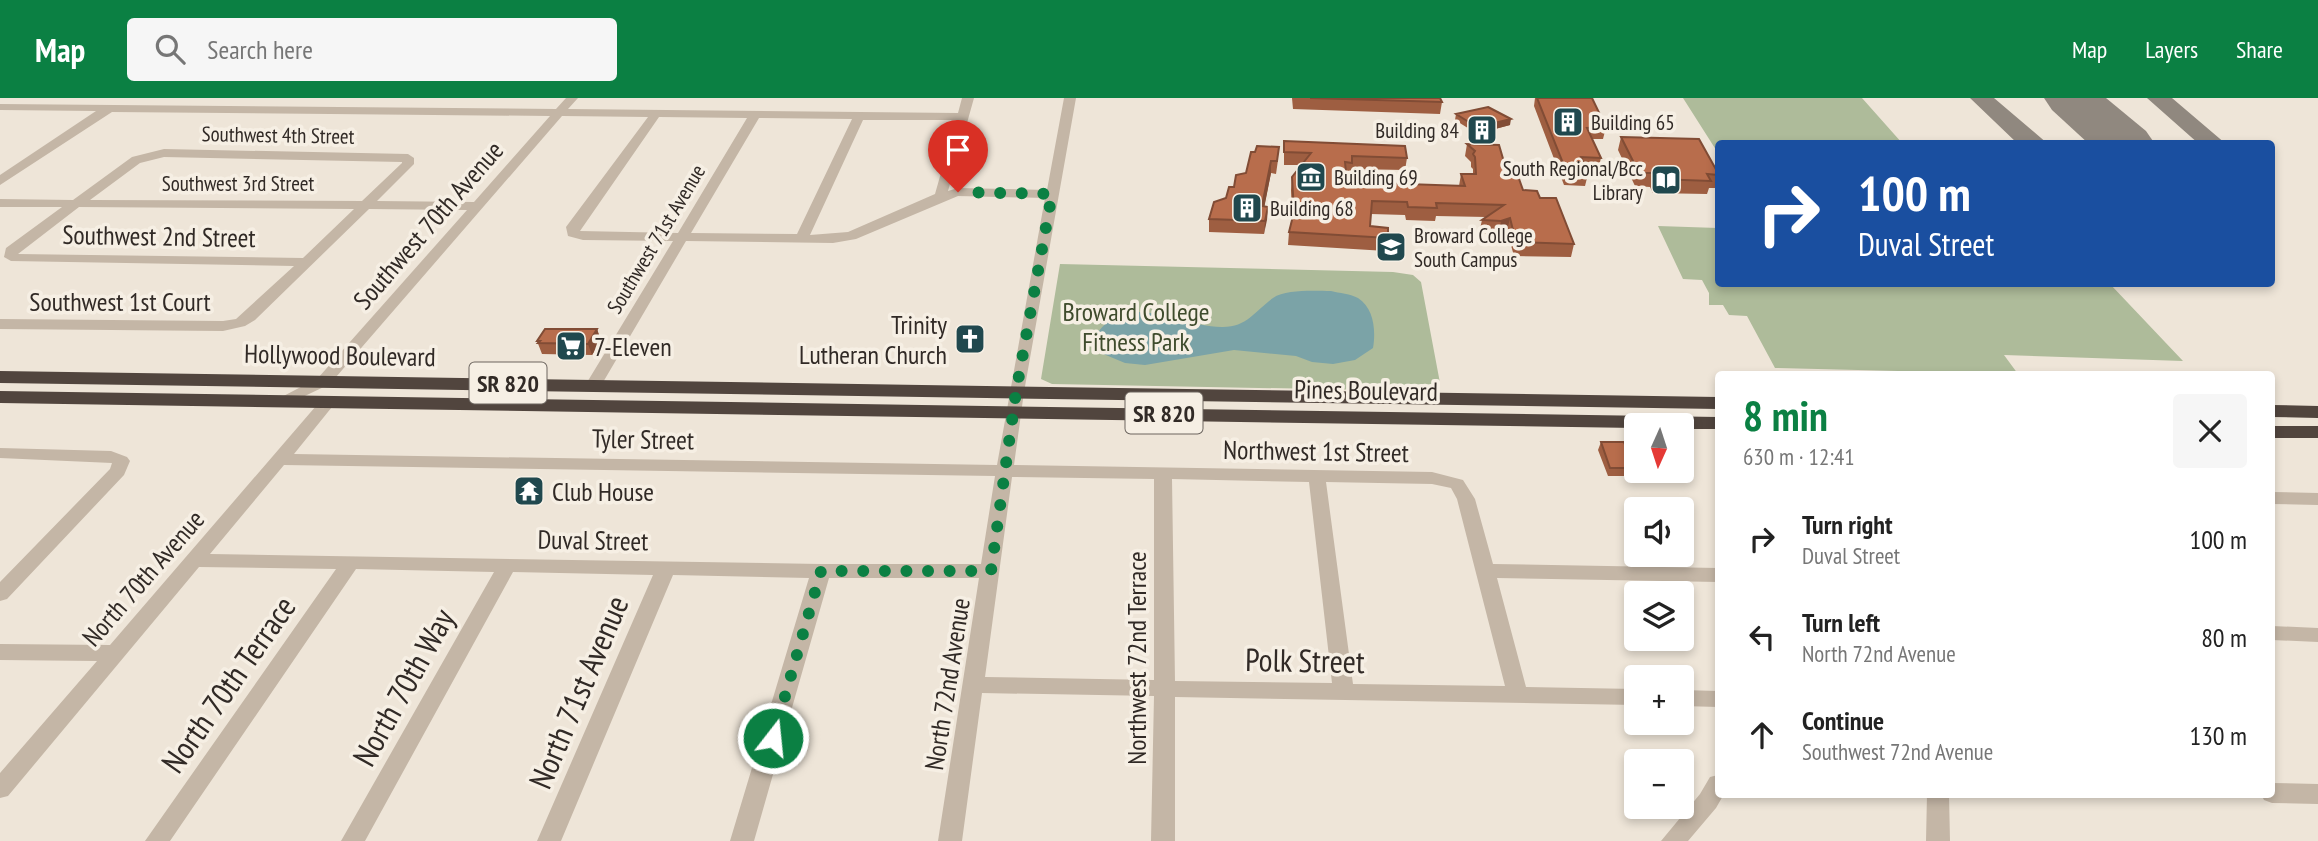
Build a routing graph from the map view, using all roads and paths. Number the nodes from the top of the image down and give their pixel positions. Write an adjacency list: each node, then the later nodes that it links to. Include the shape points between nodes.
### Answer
1 (124, 98): 8 (street)
2 (222, 98): 9 (street)
3 (475, 98): 10 (street)
4 (572, 98): 11 (street, Southwest 70th Avenue)
5 (968, 98): 15 (street)
6 (1070, 98): 17 (street, North 72nd Avenue)
7 (0, 107): 8 (street)
8 (107, 109): 9 (street); 16 (street)
9 (206, 109): 10 (street)
10 (461, 112): 11 (street)
11 (559, 113): 12 (street); 22 (street, Southwest 70th Avenue)
12 (656, 114): 13 (street); 23 (street, via 573,233)
13 (755, 116): 14 (street); 23 (street, Southwest 71st Avenue)
14 (859, 116): 15 (street); 24 (street)
15 (961, 117): 18 (street)
16 (0, 181)
17 (1052, 194): 18 (street, via 958,192); 35 (street, North 72nd Avenue)
18 (942, 196): 24 (street, via 851,236)
19 (0, 203): 20 (street, Southwest 3rd Street)
20 (78, 203): 21 (street, Southwest 3rd Street); 21 (street, Southwest 4th Street, via 136,160 164,153 408,158 408,164); 25 (street, Southwest 2nd Street, via 11,251 11,257)
21 (366, 205): 22 (street, Southwest 3rd Street); 25 (street)
22 (476, 206): 28 (street, Southwest 70th Avenue)
23 (680, 237): 24 (street); 30 (street, Southwest 71st Avenue)
24 (802, 238)
25 (306, 262): 26 (street, Southwest 1st Court, via 240,323)
26 (0, 324)
27 (0, 377): 28 (highway, Hollywood Boulevard / SR 820)
28 (324, 381): 29 (highway, Hollywood Boulevard / SR 820); 34 (street, Southwest 70th Avenue)
29 (477, 383): 30 (highway, Hollywood Boulevard / SR 820); 36 (highway, via 438,391 345,393)
30 (594, 384): 31 (highway, Hollywood Boulevard / SR 820)
31 (680, 386): 35 (highway, Hollywood Boulevard / SR 820); 38 (highway, via 673,394 653,400 565,398)
32 (0, 397): 34 (highway, Hollywood Boulevard / SR 820)
33 (1451, 398): 35 (highway, Pines Boulevard / SR 820); 37 (highway, Pines Boulevard / SR 820); 41 (highway, via 1444,411)
34 (282, 401): 36 (highway, Hollywood Boulevard / SR 820)
35 (1015, 401): 38 (highway, Hollywood Boulevard / SR 820); 41 (highway, Pines Boulevard / SR 820); 47 (street, North 72nd Avenue)
36 (328, 402): 38 (highway, Hollywood Boulevard / SR 820); 46 (street, North 70th Avenue)
37 (1715, 402)
38 (555, 404)
39 (2275, 411): 40 (highway)
40 (2318, 412)
41 (1432, 418): 42 (highway, Pines Boulevard / SR 820)
42 (1715, 423)
43 (2275, 432): 44 (highway)
44 (2318, 432)
45 (0, 453): 60 (street, via 111,456 121,461 118,471)
46 (279, 459): 47 (street, Tyler Street); 52 (street, North 70th Avenue)
47 (1005, 471): 48 (street, Northwest 1st Street); 57 (street, North 72nd Avenue)
48 (1163, 475): 49 (street, Northwest 1st Street); 66 (street, Northwest 72nd Terrace)
49 (1317, 477): 58 (street, Northwest 1st Street, via 1432,478 1457,484 1466,499); 67 (street)
50 (2275, 498): 51 (street)
51 (2318, 499)
52 (193, 561): 53 (street, Duval Street); 64 (street, North 70th Avenue)
53 (351, 562): 54 (street, Duval Street); 77 (street, North 70th Terrace)
54 (508, 564): 55 (street, Duval Street); 78 (street, North 70th Way)
55 (666, 568): 56 (street, Duval Street); 79 (street, North 71st Avenue)
56 (821, 571): 57 (street, Duval Street); 80 (street)
57 (991, 571): 65 (street, North 72nd Avenue)
58 (1487, 571): 59 (street); 68 (street)
59 (1715, 575)
60 (0, 594)
61 (2275, 633): 62 (street)
62 (2314, 639)
63 (0, 652): 64 (street)
64 (114, 653): 72 (street, North 70th Avenue)
65 (973, 685): 66 (street, Polk Street); 81 (street, North 72nd Avenue)
66 (1165, 688): 67 (street, Polk Street); 82 (street, Northwest 72nd Terrace)
67 (1345, 692): 68 (street, Polk Street)
68 (1518, 695): 69 (street, Polk Street)
69 (1624, 697)
70 (1694, 698): 71 (street)
71 (1715, 699)
72 (0, 789)
73 (1715, 789): 83 (street)
74 (2275, 793): 75 (street)
75 (2318, 794)
76 (1938, 798): 84 (street)
77 (158, 841)
78 (353, 841)
79 (549, 841)
80 (742, 841)
81 (950, 841)
82 (1163, 841)
83 (1673, 841)
84 (1938, 841)

